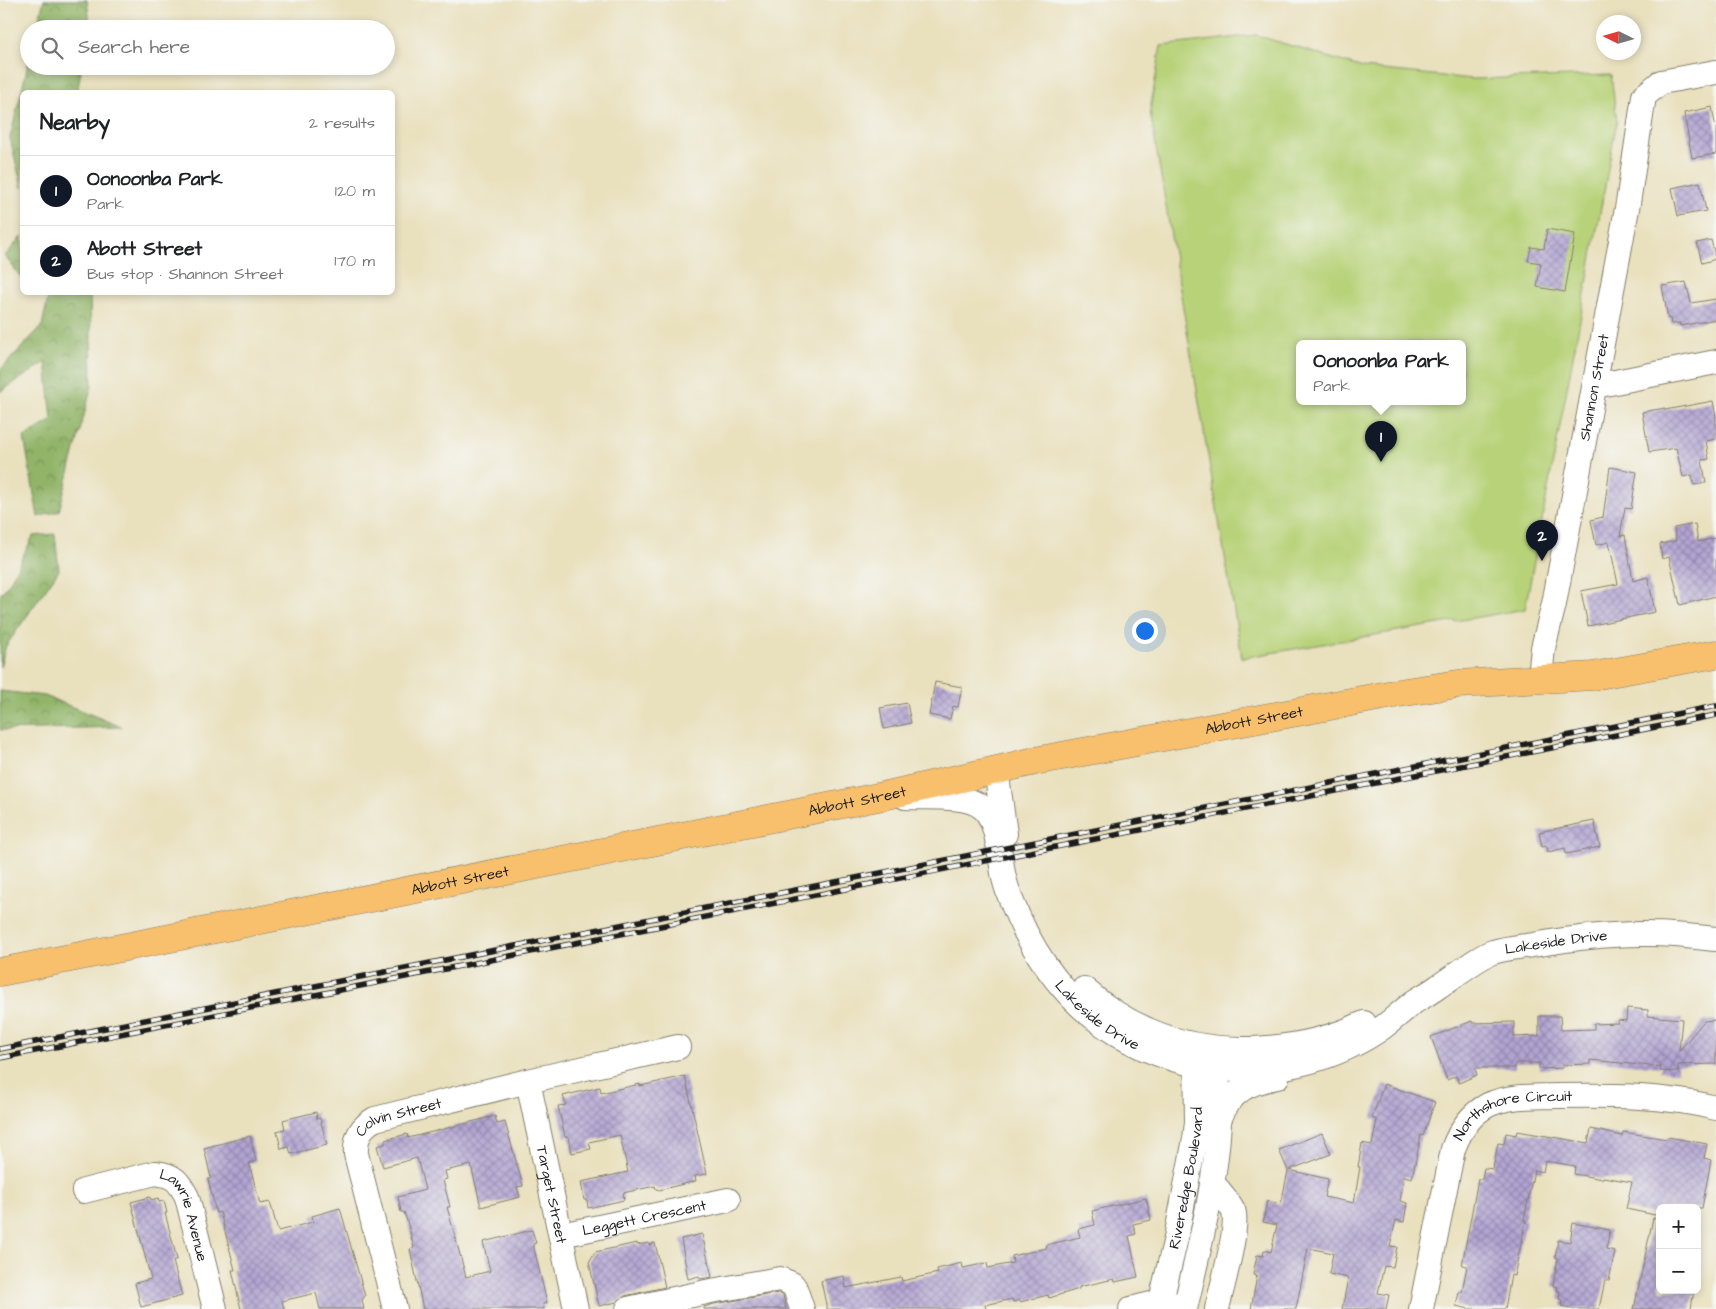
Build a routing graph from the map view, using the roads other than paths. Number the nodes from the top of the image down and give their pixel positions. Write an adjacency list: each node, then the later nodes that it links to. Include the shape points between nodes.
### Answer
1 (1716, 72): 3 (street, Shannon Street, via 1661,82 1644,96)
2 (1716, 362): 3 (street)
3 (1595, 386): 5 (street, Shannon Street)
4 (1716, 654): 5 (main road, Abbott Street, via 1592,676)
5 (1540, 678): 6 (main road, Abbott Street, via 1458,684 1399,693)
6 (996, 769): 7 (main road, Abbott Street); 13 (street, Lakeside Drive, via 1009,856 1028,907 1052,951 1083,988 1113,1012)
7 (884, 796): 9 (main road, Abbott Street); 13 (street, Lakeside Drive, via 962,800 985,809 994,830 1014,910 1051,975 1074,1000 1112,1031 1149,1051)
8 (1716, 939): 10 (street, Lakeside Drive, via 1651,934 1573,938 1491,952)
9 (0, 972)
10 (1412, 1003): 11 (street, Lakeside Drive, via 1377,1031); 13 (street, Lakeside Drive, via 1342,1032 1308,1042)
11 (1351, 1046): 13 (street, Lakeside Drive, via 1314,1060 1244,1070); 16 (street, via 1322,1067 1262,1080 1244,1088 1231,1097)
12 (678, 1047): 14 (street)
13 (1206, 1056): 16 (street, Riveredge Boulevard); 21 (street, Riveredge Boulevard, via 1195,1139)
14 (528, 1082): 20 (street, Target Street); 24 (street, Colvin Street, via 375,1119 360,1132 355,1142 356,1154)
15 (1716, 1108): 30 (street, Northshore Circuit, via 1692,1102 1599,1095 1504,1099 1475,1114 1458,1136 1453,1149)
16 (1220, 1120): 17 (street, Riveredge Boulevard)
17 (1212, 1182): 22 (street, Riveredge Boulevard); 29 (street, via 1234,1215)
18 (84, 1191): 23 (street, Lawrie Avenue, via 155,1173 178,1181 187,1197)
19 (728, 1200): 20 (street, Leggett Crescent)
20 (561, 1235): 25 (street, Target Street)
21 (1160, 1305): 22 (street); 28 (street)
22 (1186, 1308)
23 (215, 1309)
24 (395, 1309)
25 (576, 1309)
26 (628, 1309): 27 (street, via 780,1279 796,1288)
27 (802, 1309)
28 (1131, 1309)
29 (1217, 1309)
30 (1422, 1309)

